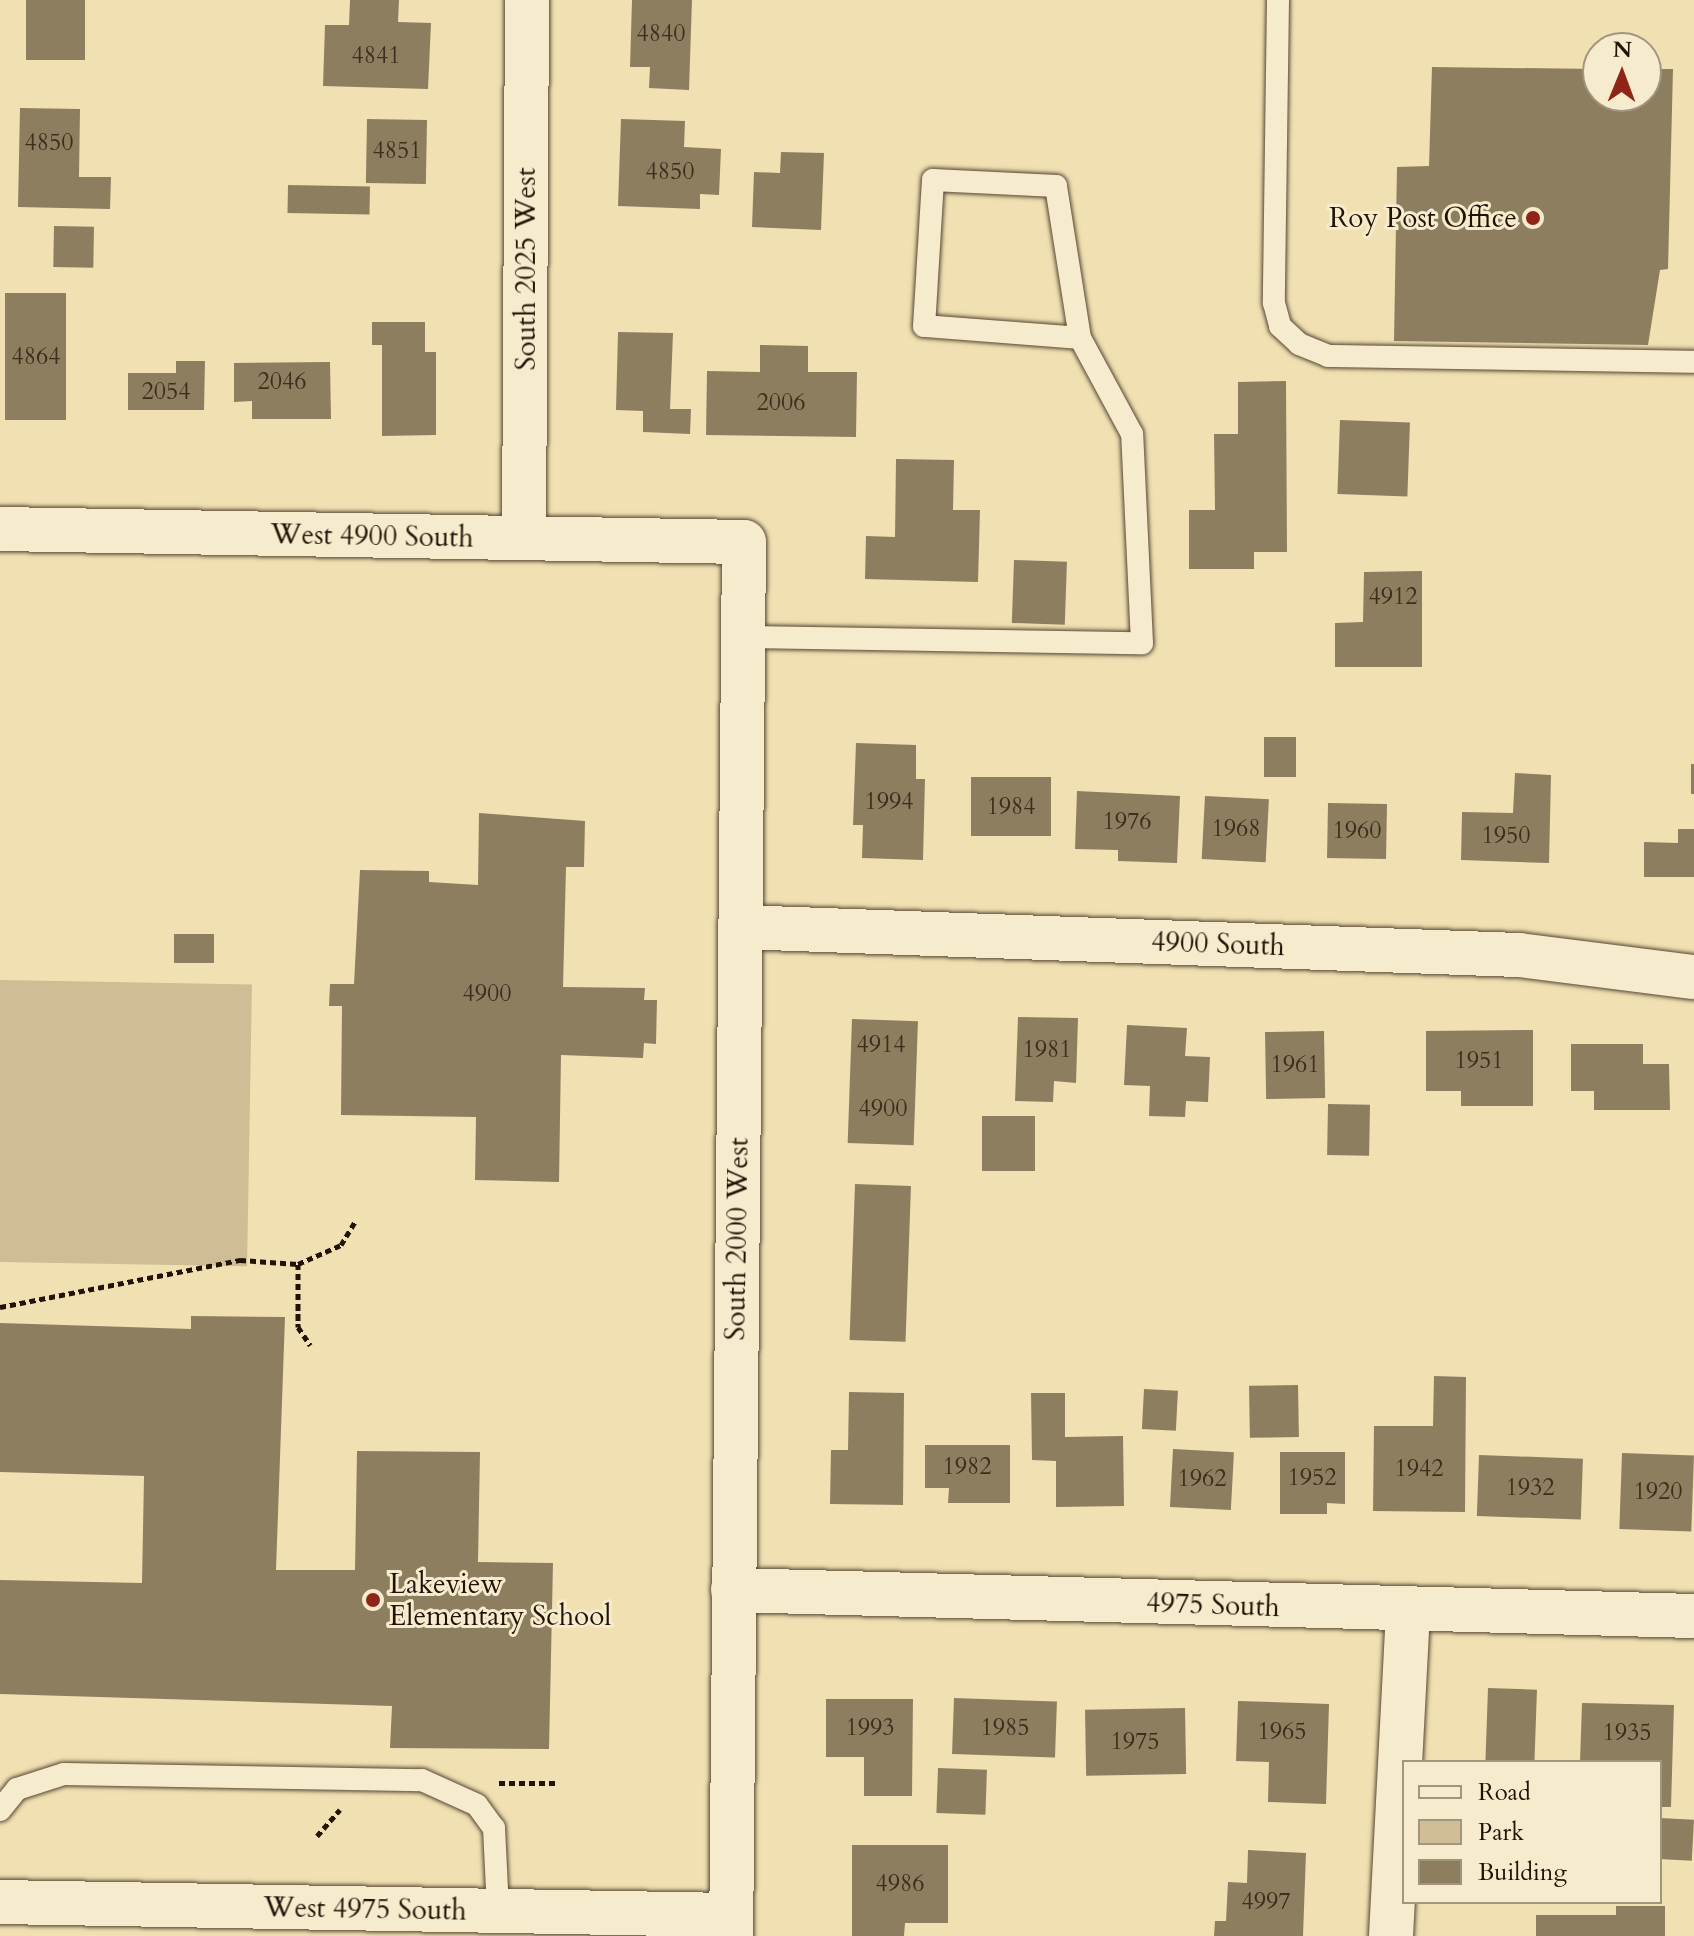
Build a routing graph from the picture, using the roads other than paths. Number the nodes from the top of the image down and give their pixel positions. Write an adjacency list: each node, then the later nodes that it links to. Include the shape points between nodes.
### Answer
1 (527, 0): 6 (street, South 2025 West)
2 (1278, 0): 4 (lane, via 1274,303 1280,326 1328,356)
3 (1080, 338): 3 (lane, via 924,326 933,180 1056,186); 8 (lane, via 1132,434 1142,643)
4 (1694, 362)
5 (0, 529): 6 (street, West 4900 South)
6 (524, 538): 7 (street, West 4900 South)
7 (744, 542): 8 (street, South 2000 West)
8 (743, 637): 9 (street, South 2000 West)
9 (740, 927): 10 (street, 4900 South, via 1519,955); 11 (street, South 2000 West)
10 (1694, 977)
11 (733, 1590): 12 (street, 4975 South); 17 (street, South 2000 West)
12 (1408, 1611): 13 (street, 4975 South); 18 (street)
13 (1694, 1616)
14 (0, 1810): 16 (lane, via 17,1789 64,1774 422,1780 477,1805 494,1828)
15 (0, 1902): 16 (street, West 4975 South)
16 (498, 1911): 17 (street, West 4975 South)
17 (730, 1926)
18 (1391, 1936)

